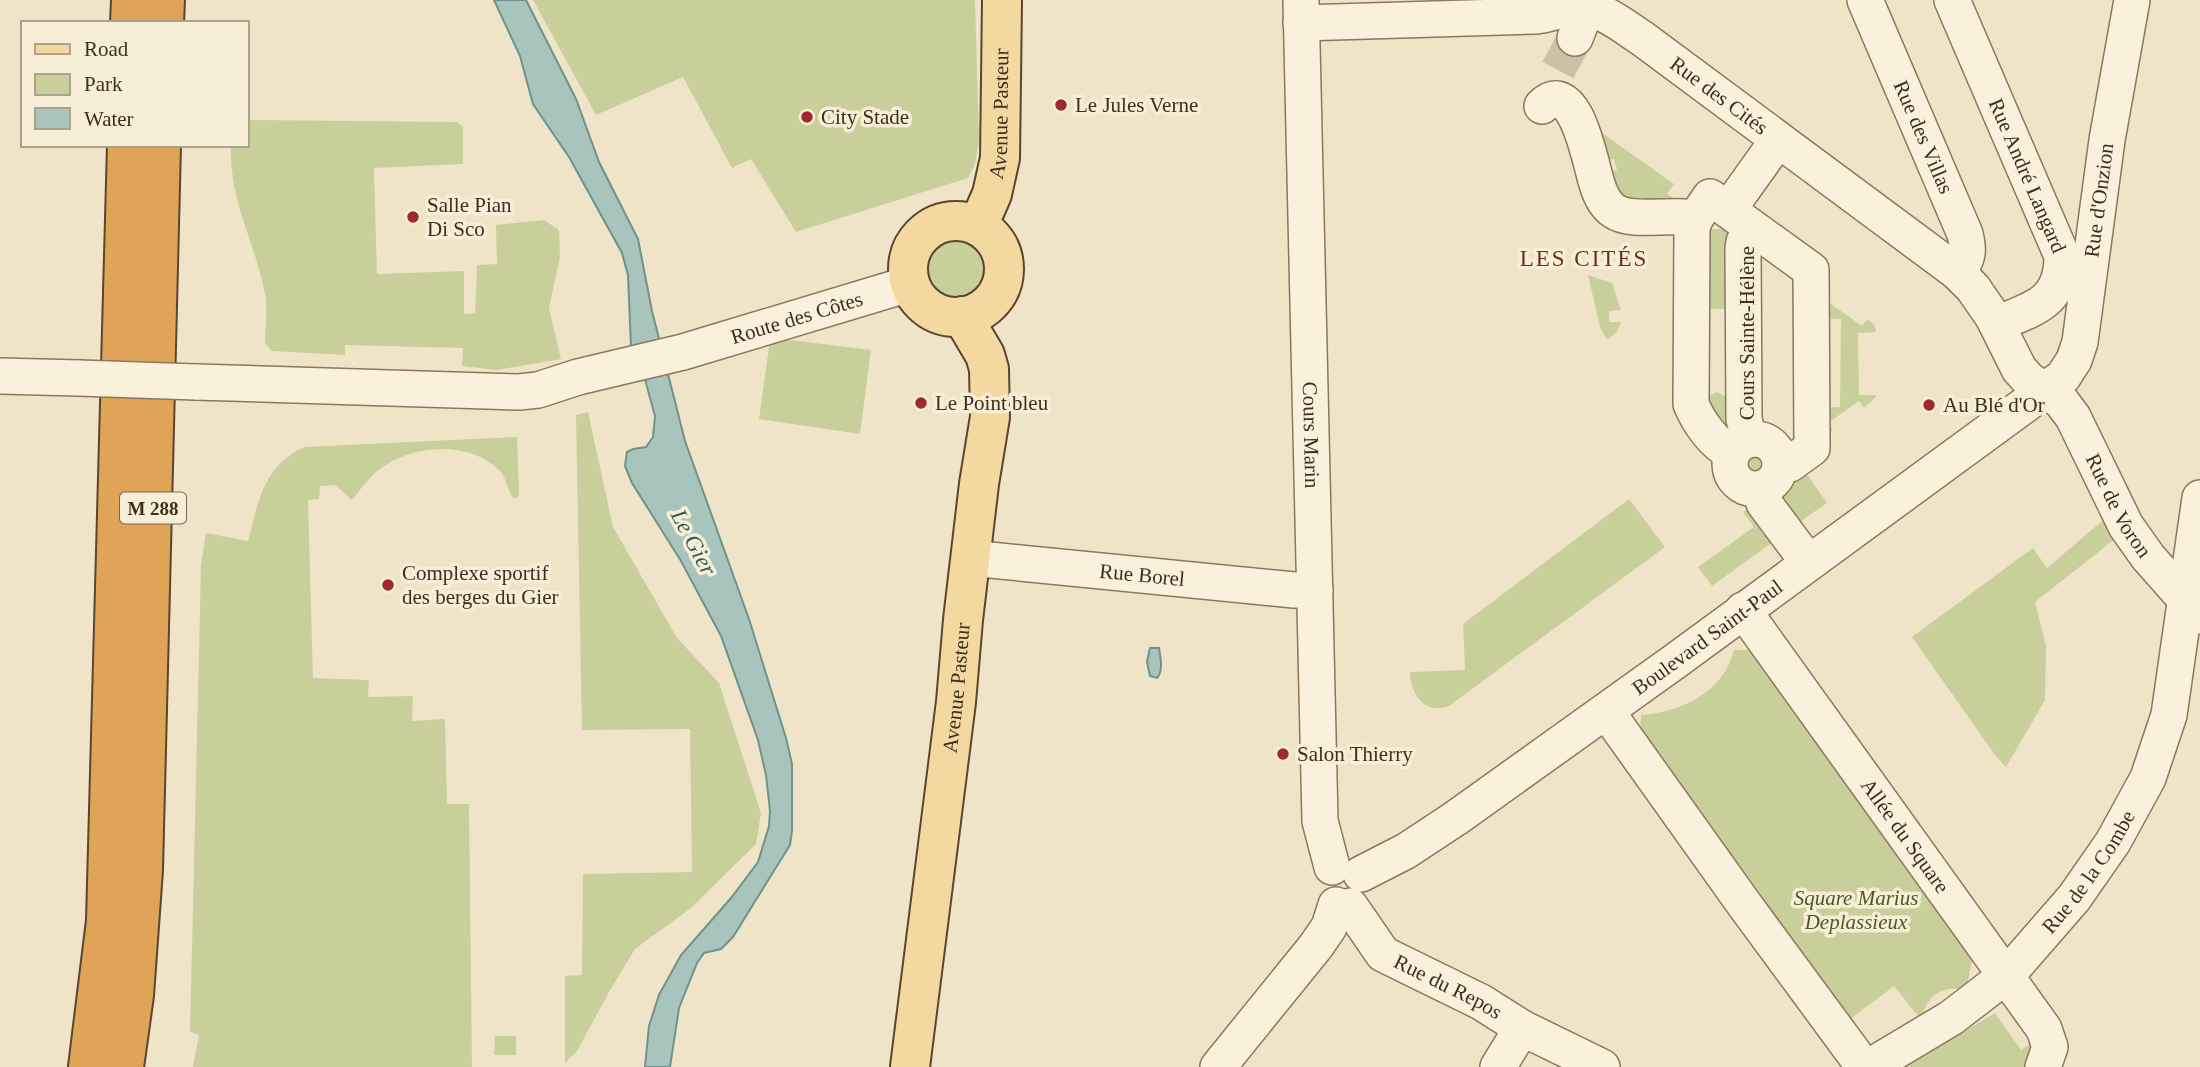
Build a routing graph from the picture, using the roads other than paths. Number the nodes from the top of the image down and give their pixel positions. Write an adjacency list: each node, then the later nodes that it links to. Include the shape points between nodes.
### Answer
1 (131, 0): 9 (highway)
2 (165, 0): 10 (highway)
3 (1002, 0): 16 (main road, Avenue Pasteur, via 1000,158)
4 (1865, 0): 17 (street, Rue des Villas, via 1965,234 1968,258)
5 (1952, 0): 22 (street, Rue André Langard, via 2062,256 2062,274 2053,293 2032,309)
6 (2132, 0): 24 (street, Rue d'Onzion, via 2107,140 2080,342 2063,377)
7 (1301, 11): 8 (street, Rue des Cités, via 1536,16 1573,8); 30 (street, Cours Marin)
8 (1585, 11): 12 (street, Rue des Cités, via 1614,19)
9 (130, 21)
10 (164, 21)
11 (1550, 92): 15 (street, via 1575,114 1600,194 1614,211 1631,216)
12 (1769, 133): 15 (street, Cours Sainte-Hélène); 17 (street, Rue des Cités)
13 (127, 147): 37 (highway, M 288, via 106,921)
14 (161, 147): 38 (highway, M 288, via 143,870)
15 (1721, 213): 20 (street, Cours Sainte-Hélène, via 1692,236); 21 (street, Cours Sainte-Hélène, via 1744,242); 26 (street, Cours Sainte-Hélène, via 1811,270 1812,448)
16 (978, 226): 18 (main road, via 950,221 922,234 908,261); 19 (main road, via 1000,249 1003,278 989,304)
17 (1957, 272): 22 (street, Rue des Cités)
18 (909, 284): 19 (main road, via 921,303 933,311); 23 (street, Route des Côtes, bridge, via 683,352 519,392)
19 (962, 316): 28 (main road, Avenue Pasteur, via 985,355 991,394)
20 (1692, 317): 21 (street); 25 (street, Cours Sainte-Hélène, via 1691,404 1720,446)
21 (1743, 318): 25 (street, Cours Sainte-Hélène)
22 (1997, 324): 24 (street, Rue des Cités, via 2019,369)
23 (0, 376)
24 (2047, 390): 29 (street, Boulevard Saint-Paul); 31 (street, Rue de Voron, via 2061,401 2082,432 2126,526)
25 (1741, 447): 26 (street, via 1730,468 1736,481 1748,488)
26 (1770, 477): 29 (street, via 1765,503)
27 (2200, 498): 31 (street, Rue de la Combe)
28 (970, 558): 30 (street, Rue Borel); 39 (main road, Avenue Pasteur)
29 (1808, 562): 32 (street, Boulevard Saint-Paul)
30 (1315, 590): 34 (street, Cours Marin, via 1320,821)
31 (2192, 607): 35 (street, Rue de la Combe, via 2169,715 2148,778 2113,842 2074,898)
32 (1743, 610): 33 (street, Boulevard Saint-Paul); 35 (street, Allée du Square)
33 (1606, 712): 34 (street, Boulevard Saint-Paul, via 1456,818); 43 (street)
34 (1345, 888): 36 (street, Rue du Repos, via 1383,954); 40 (street, via 1329,928)
35 (2007, 975): 43 (street, Rue de la Combe, via 1951,1018); 44 (street, Allée du Square, via 2048,1037 2050,1047)
36 (1522, 1027): 41 (street, Rue du Repos); 42 (street)
37 (88, 1067)
38 (124, 1067)
39 (910, 1067)
40 (1218, 1067)
41 (1497, 1067)
42 (1602, 1067)
43 (1867, 1067)
44 (2043, 1067)

